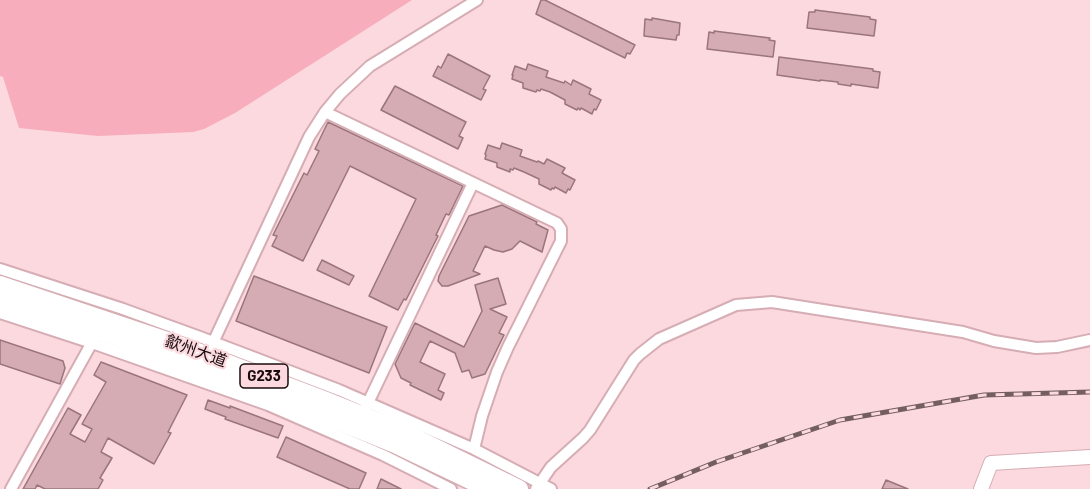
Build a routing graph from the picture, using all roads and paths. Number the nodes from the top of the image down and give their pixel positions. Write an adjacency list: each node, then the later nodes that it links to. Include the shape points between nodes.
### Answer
1 (477, 0): 2 (street, via 370,66)
2 (325, 112): 3 (street); 10 (street, via 309,137)
3 (473, 183): 11 (street); 12 (street, via 557,223 561,233 561,241 497,372)
4 (0, 269): 10 (street, via 123,309)
5 (0, 285): 10 (highway, 歙州大道 / G233)
6 (0, 299): 8 (highway, 歙州大道 / G233)
7 (0, 314): 8 (street)
8 (95, 337): 15 (street); 16 (street, via 288,413); 17 (highway, 歙州大道 / G233, via 247,384 395,444)
9 (1090, 340): 14 (street, via 1036,348 963,332 772,302 736,305 659,339 640,354 590,430 558,459)
10 (210, 348): 11 (highway, 歙州大道 / G233)
11 (365, 409): 12 (street); 18 (highway, 歙州大道 / G233)
12 (474, 449): 14 (street)
13 (1090, 457): 20 (street, via 991,463)
14 (538, 486): 19 (street)
15 (11, 489)
16 (451, 489)
17 (489, 489)
18 (519, 489)
19 (551, 489)
20 (981, 489)

